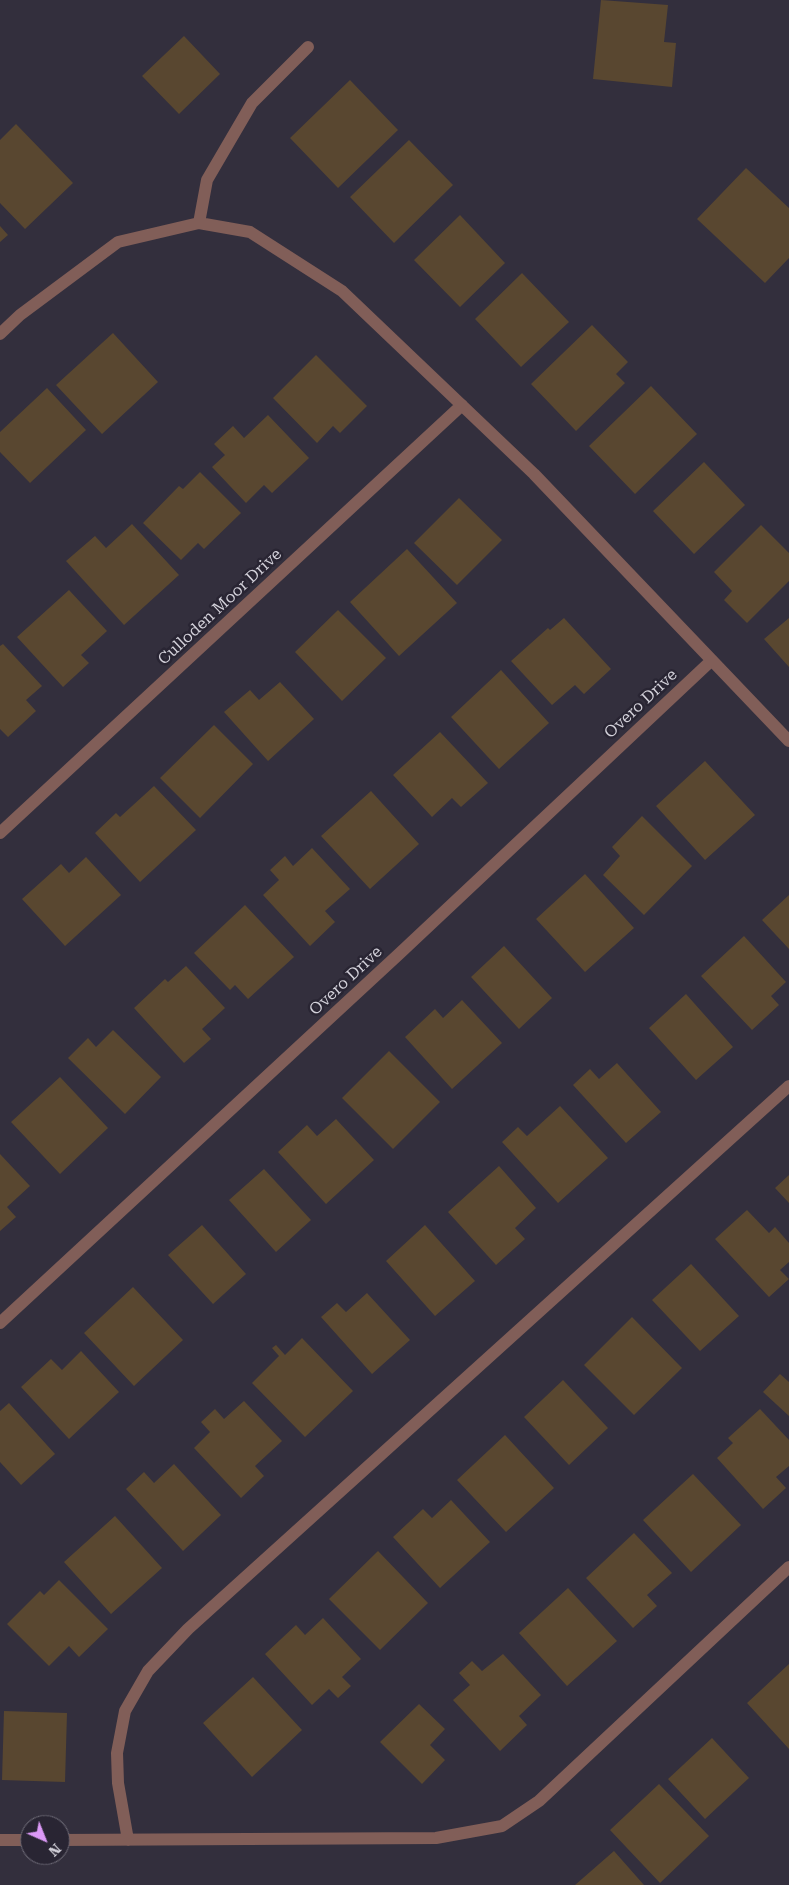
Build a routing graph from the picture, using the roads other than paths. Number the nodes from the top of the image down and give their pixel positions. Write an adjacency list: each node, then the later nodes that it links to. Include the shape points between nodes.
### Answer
1 (308, 47): 2 (street, via 252,103 207,180)
2 (199, 223): 3 (street, via 118,242 20,315); 4 (street, via 250,232 342,290)
3 (0, 334)
4 (462, 405): 5 (street, via 534,474); 7 (street, Culloden Moor Drive)
5 (712, 660): 6 (street); 9 (street, Overo Drive)
6 (789, 741)
7 (0, 833)
8 (789, 1086): 14 (street, via 188,1630 148,1671 125,1710 117,1753 118,1782)
9 (0, 1324)
10 (789, 1567): 14 (street, via 539,1801 502,1826 436,1838)
11 (0, 1840): 12 (street)
12 (20, 1840)
13 (70, 1840): 14 (street)
14 (128, 1840)

